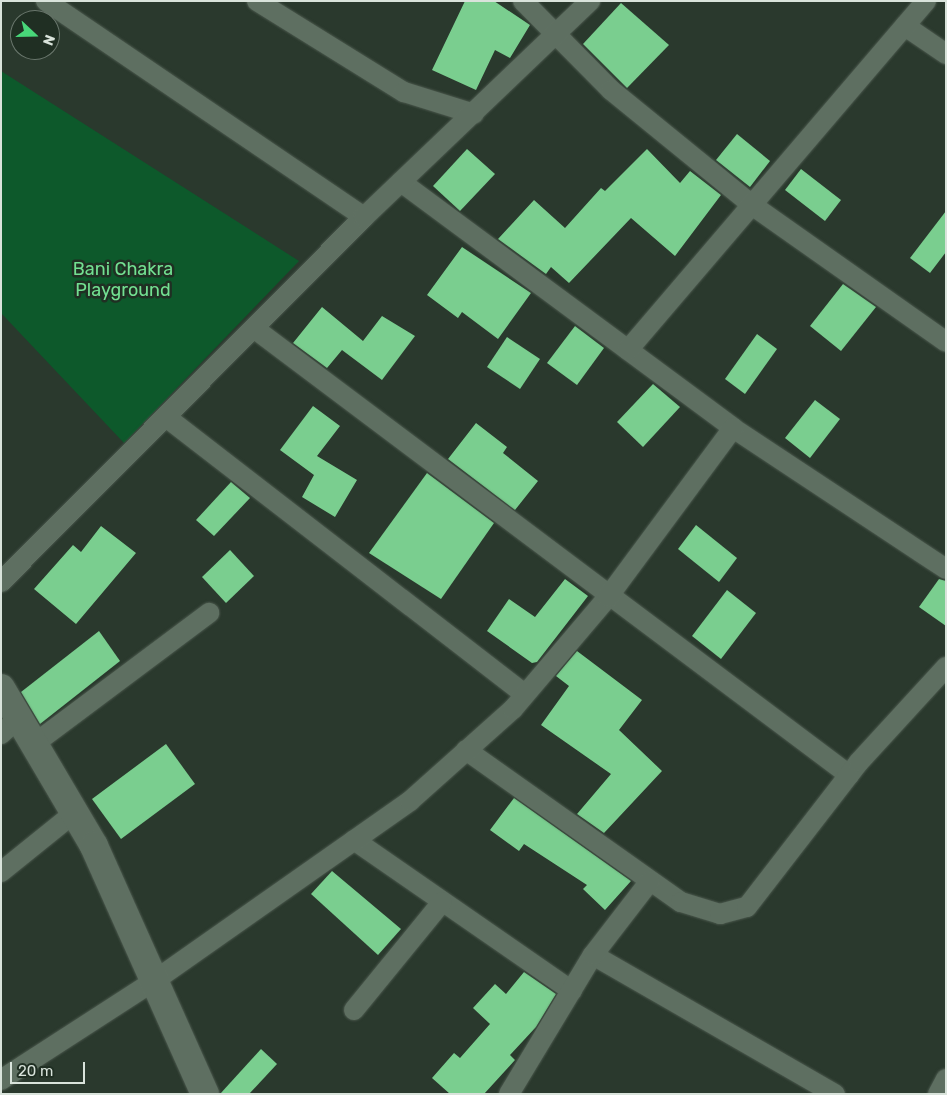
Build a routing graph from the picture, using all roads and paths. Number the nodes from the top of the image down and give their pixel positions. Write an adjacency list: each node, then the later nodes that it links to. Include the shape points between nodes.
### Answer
1 (46, 1): 12 (street)
2 (257, 1): 9 (street, via 404,92)
3 (523, 1): 7 (street)
4 (590, 1): 7 (street)
5 (926, 1): 6 (street)
6 (905, 26): 8 (street); 11 (street)
7 (555, 38): 9 (street); 11 (street, via 611,90)
8 (946, 54)
9 (474, 114): 10 (street)
10 (402, 182): 12 (street); 15 (street)
11 (752, 206): 14 (street); 15 (street)
12 (364, 217): 13 (street)
13 (255, 329): 16 (street); 20 (street)
14 (946, 342)
15 (628, 350): 17 (street)
16 (166, 417): 19 (street); 24 (street)
17 (733, 428): 18 (street); 20 (street)
18 (946, 569)
19 (1, 582)
20 (608, 597): 24 (street); 28 (street)
21 (210, 612): 26 (street)
22 (946, 667): 28 (street)
23 (1, 688): 25 (street)
24 (524, 694): 27 (street)
25 (10, 726): 26 (street)
26 (34, 744): 29 (street)
27 (466, 750): 30 (street, via 410,801); 32 (street)
28 (849, 775): 32 (street, via 747,907 720,914 681,902)
29 (74, 813): 31 (street); 35 (street)
30 (354, 840): 33 (street); 35 (street)
31 (1, 872)
32 (650, 881): 34 (street)
33 (442, 902): 36 (street); 37 (street)
34 (593, 954): 36 (street); 42 (street)
35 (154, 982): 39 (street); 40 (street)
36 (572, 991): 41 (street)
37 (354, 1010)
38 (946, 1079): 43 (street)
39 (1, 1080)
40 (205, 1094)
41 (509, 1094)
42 (835, 1094)
43 (938, 1094)

